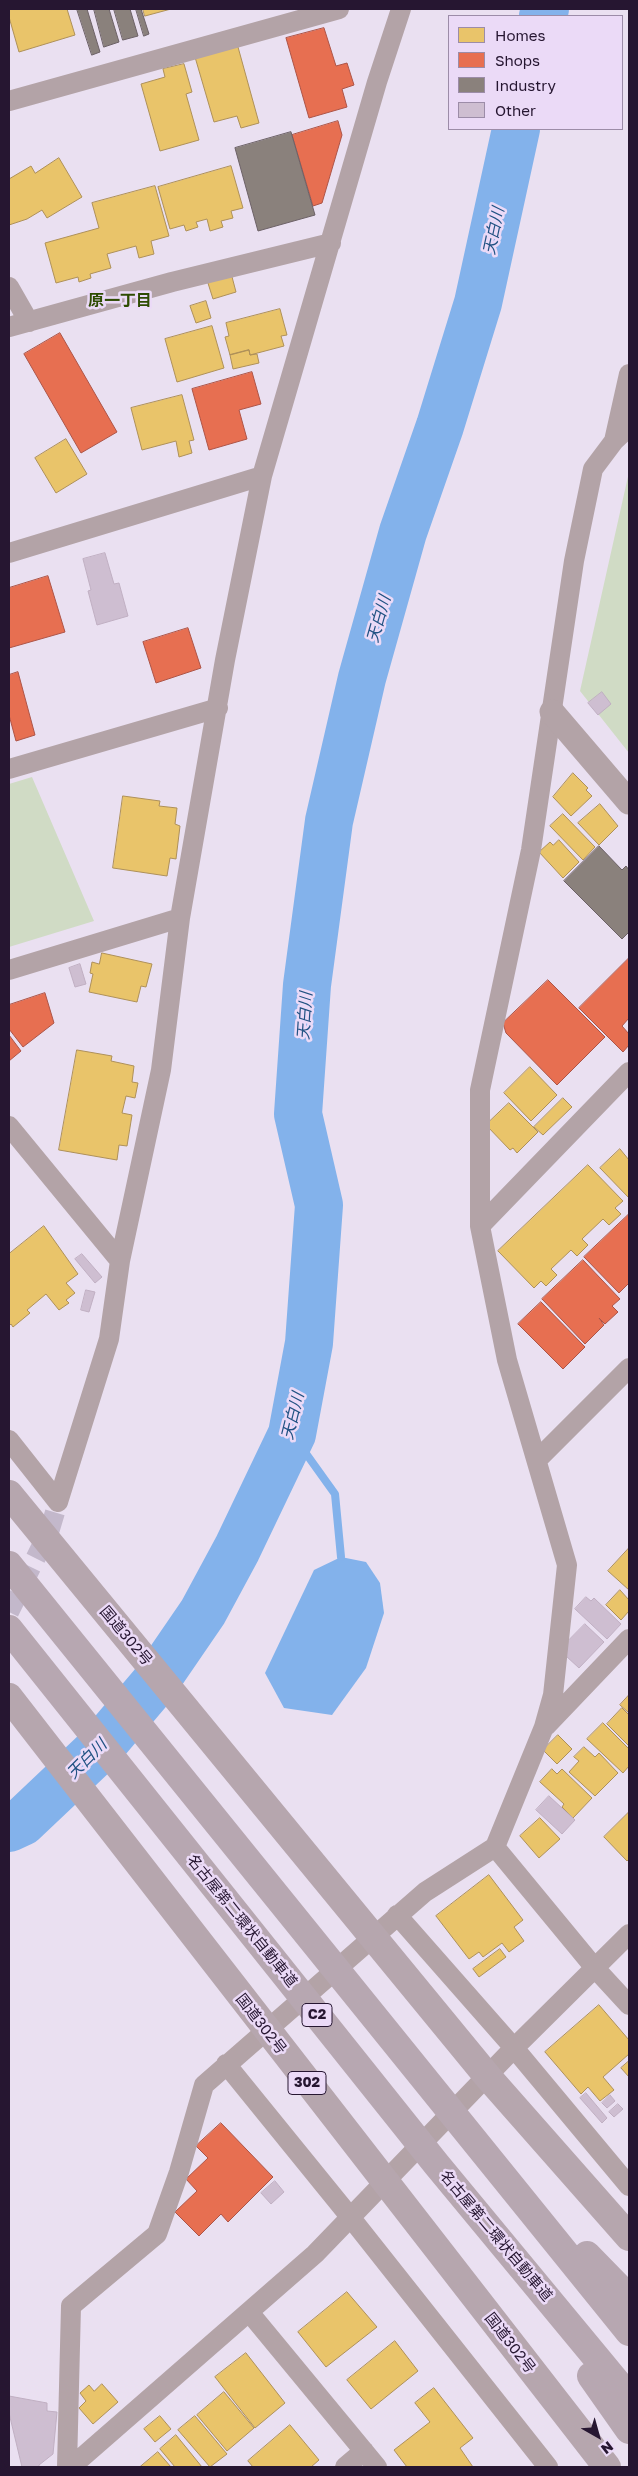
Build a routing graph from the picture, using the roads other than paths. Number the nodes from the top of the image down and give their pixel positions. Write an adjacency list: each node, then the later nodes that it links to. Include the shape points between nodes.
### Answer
1 (339, 9): 3 (street)
2 (401, 9): 4 (street)
3 (9, 101)
4 (331, 243): 6 (street, via 172,282); 11 (street)
5 (9, 287): 6 (street)
6 (29, 322): 7 (street)
7 (9, 327)
8 (629, 374): 10 (street)
9 (629, 427): 10 (street)
10 (614, 441): 14 (street, via 593,469 574,561)
11 (262, 476): 12 (street); 13 (street)
12 (9, 553)
13 (218, 708): 15 (street); 17 (street)
14 (552, 712): 16 (street); 21 (street, via 531,850 480,1090)
15 (9, 770)
16 (629, 802)
17 (180, 918): 18 (street); 22 (street, via 160,1070)
18 (9, 970)
19 (629, 1072): 21 (street)
20 (9, 1126): 22 (street)
21 (480, 1226): 25 (street, via 507,1360)
22 (120, 1261): 24 (street, via 109,1339 58,1502)
23 (629, 1368): 25 (street)
24 (9, 1440)
25 (537, 1460): 31 (street, via 567,1565 553,1695)
26 (9, 1494): 43 (highway, 国道302号, via 488,2077)
27 (9, 1565): 39 (highway)
28 (9, 1629): 41 (highway, 名古屋第二環状自動車道 / C2)
29 (629, 1639): 31 (street)
30 (9, 1697): 54 (highway, 国道302号 / 302)
31 (544, 1727): 32 (street)
32 (495, 1848): 33 (street, via 425,1892); 35 (street)
33 (397, 1915): 37 (street); 38 (street)
34 (629, 1934): 35 (street)
35 (594, 1967): 36 (street); 37 (street)
36 (629, 2005)
37 (514, 2048): 40 (street); 42 (street)
38 (226, 2064): 42 (street); 50 (street, via 204,2085 157,2234 71,2306)
39 (480, 2148): 44 (highway); 46 (highway)
40 (629, 2186)
41 (468, 2202): 47 (highway, 名古屋第二環状自動車道 / C2); 48 (highway)
42 (351, 2218): 45 (street, via 316,2254); 53 (street)
43 (629, 2237)
44 (629, 2298)
45 (249, 2312): 49 (street); 50 (street)
46 (629, 2332)
47 (629, 2398)
48 (629, 2430)
49 (364, 2451): 51 (street); 52 (street)
50 (69, 2467)
51 (345, 2467)
52 (377, 2467)
53 (548, 2467)
54 (608, 2467)

